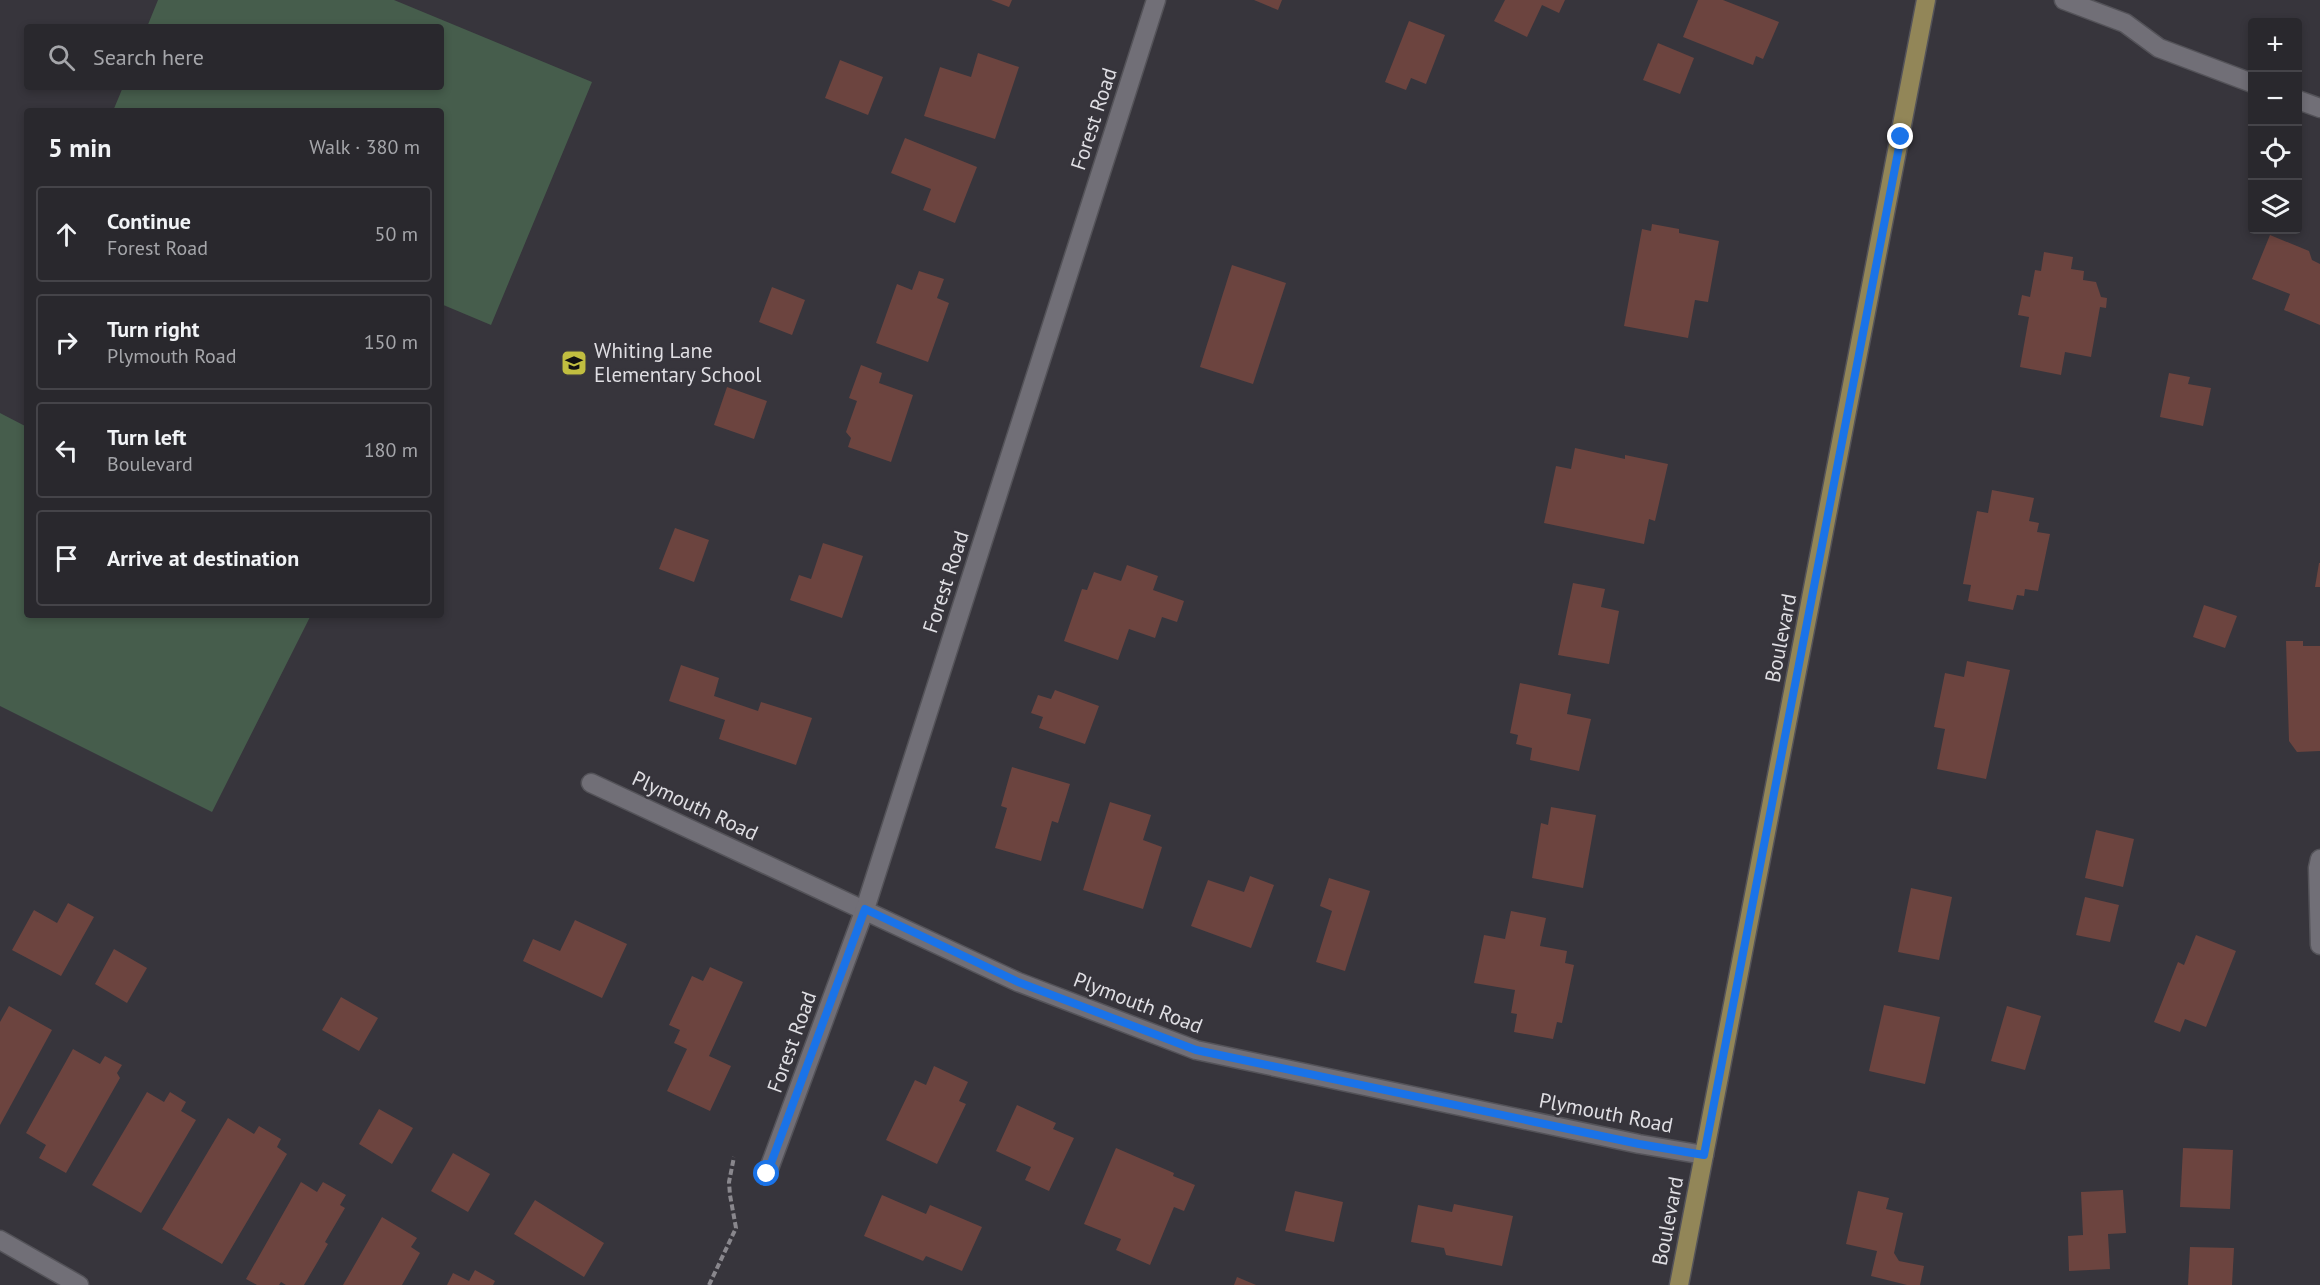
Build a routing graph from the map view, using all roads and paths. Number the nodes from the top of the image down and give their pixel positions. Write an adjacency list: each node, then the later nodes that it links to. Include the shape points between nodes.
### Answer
1 (1155, 0): 9 (street, Forest Road)
2 (1926, 0): 11 (main road, Boulevard)
3 (2064, 0): 4 (street, via 2125,23 2159,48)
4 (2248, 81)
5 (2302, 101): 6 (street)
6 (2320, 108)
7 (591, 783): 9 (street, Plymouth Road)
8 (2320, 859): 10 (street)
9 (865, 909): 11 (street, Plymouth Road, via 1018,982 1196,1050); 13 (street, Forest Road)
10 (2320, 945)
11 (1704, 1155): 17 (main road, Boulevard)
12 (734, 1157): 16 (path, via 729,1189 736,1228)
13 (767, 1174)
14 (0, 1240): 15 (street)
15 (79, 1285)
16 (709, 1285)
17 (1678, 1285)

